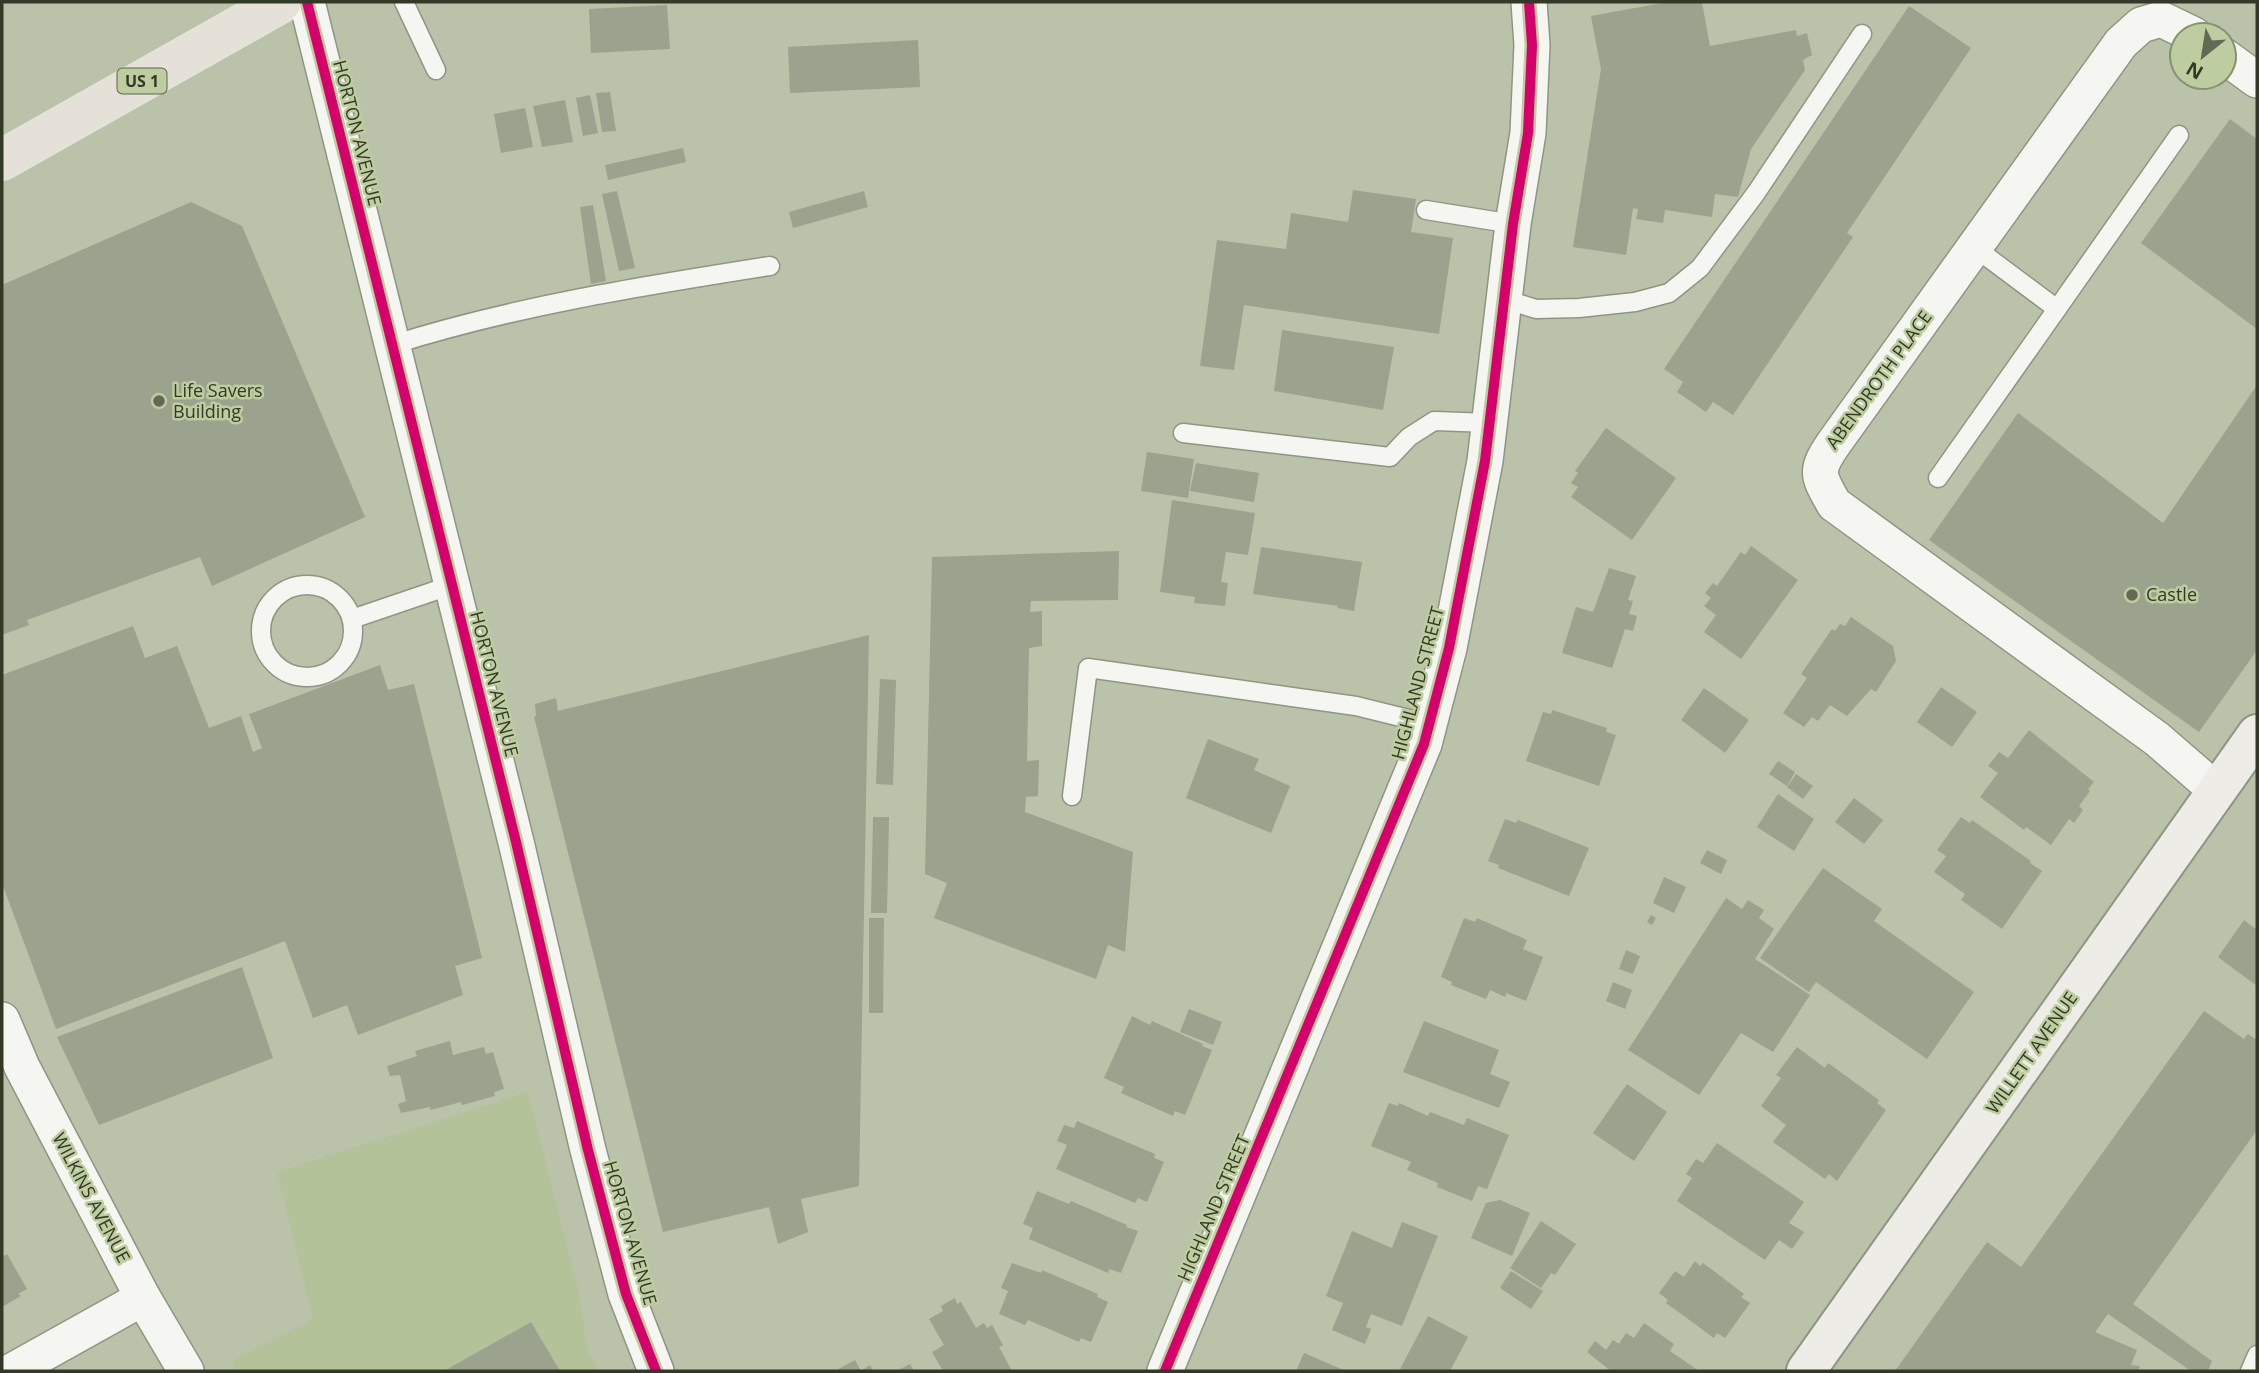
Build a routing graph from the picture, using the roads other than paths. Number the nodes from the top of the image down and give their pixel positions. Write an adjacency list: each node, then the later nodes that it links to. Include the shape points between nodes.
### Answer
1 (282, 2): 11 (main road, US 1)
2 (307, 2): 18 (street, HORTON AVENUE)
3 (404, 2): 8 (lane)
4 (1529, 2): 13 (street, HIGHLAND STREET, via 1528,133)
5 (2168, 22): 14 (street, ABENDROTH PLACE, via 2161,19 2141,25 2121,43)
6 (1862, 34): 16 (lane, via 1748,204 1700,268 1669,293 1579,308 1536,309)
7 (2238, 66): 9 (street)
8 (436, 70)
9 (2257, 80)
10 (2179, 135): 17 (lane)
11 (2, 160)
12 (1426, 210): 13 (lane)
13 (1513, 223): 16 (street, HIGHLAND STREET)
14 (1974, 247): 17 (lane); 26 (street, ABENDROTH PLACE, via 1821,462 1820,479 1834,504 2157,739)
15 (770, 266): 18 (lane, via 665,282 460,324)
16 (1504, 299): 19 (street, HIGHLAND STREET)
17 (2057, 309): 21 (lane)
18 (392, 345): 22 (street, HORTON AVENUE)
19 (1490, 423): 20 (lane, via 1434,421 1390,457); 24 (street, HIGHLAND STREET, via 1449,648)
20 (1183, 433)
21 (1938, 478)
22 (452, 585): 23 (lane); 33 (street, HORTON AVENUE, via 588,1150 626,1294)
23 (352, 619): 23 (lane, via 352,641 323,680 277,667 265,655 260,640 261,623 275,598 301,586 330,591)
24 (1429, 724): 27 (lane, via 1356,706 1088,668); 34 (street, HIGHLAND STREET)
25 (2257, 734): 26 (street, WILLETT AVENUE)
26 (2217, 791): 35 (street, WILLETT AVENUE)
27 (1072, 796)
28 (2, 1020): 29 (street, WILKINS AVENUE)
29 (143, 1298): 31 (street); 32 (street, WILKINS AVENUE)
30 (2257, 1355): 36 (lane)
31 (12, 1371)
32 (186, 1371)
33 (656, 1371)
34 (1165, 1371)
35 (1806, 1371)
36 (2250, 1371)

